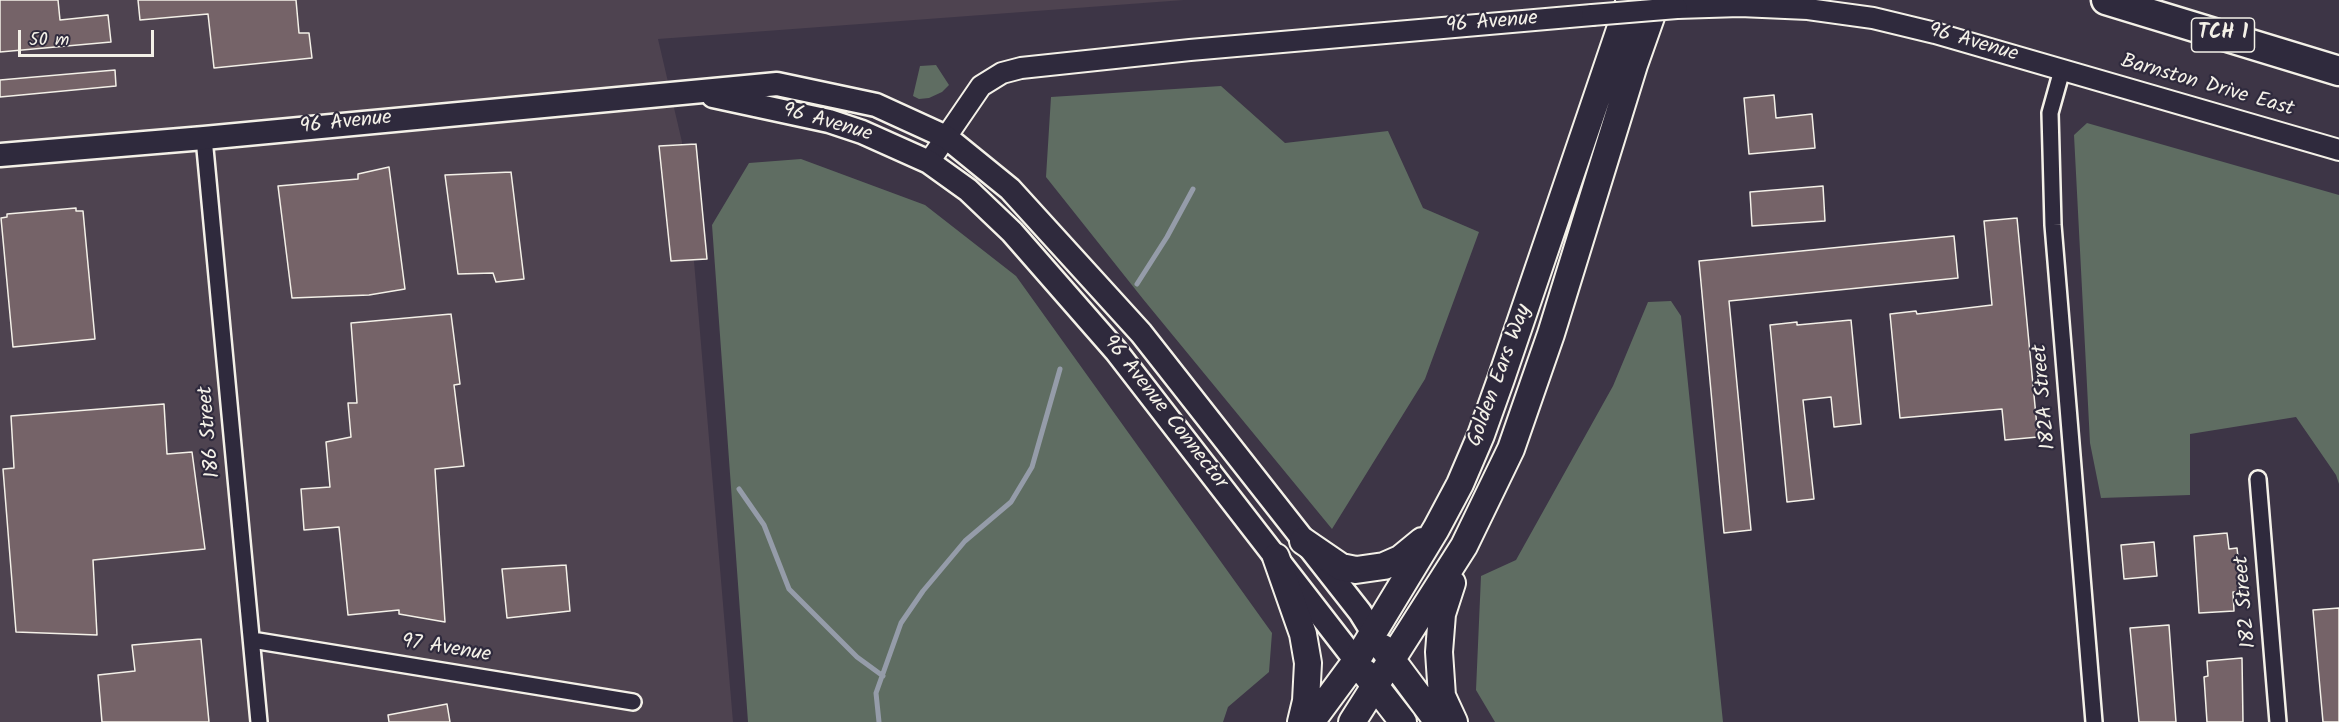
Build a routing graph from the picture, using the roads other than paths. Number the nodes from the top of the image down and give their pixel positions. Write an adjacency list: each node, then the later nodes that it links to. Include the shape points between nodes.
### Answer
1 (1630, 0): 13 (main road, Golden Ears Way, via 1481,435)
2 (2106, 0): 5 (highway, TCH 1)
3 (1667, 4): 4 (street, 96 Avenue, via 1808,9 1873,18); 7 (street, 96 Avenue, bridge, via 1592,15 1021,68 1002,73 981,86); 15 (main road, Golden Ears Way, via 1635,65 1533,391 1511,449)
4 (2062, 70): 9 (street, Barnston Drive East); 30 (street, 182A Street, via 2050,113 2053,225)
5 (2339, 70)
6 (691, 92): 7 (main road, 96 Avenue, via 777,84 876,105); 8 (main road, 96 Avenue); 11 (main road, 96 Avenue, via 829,121)
7 (946, 137): 11 (street, 96 Avenue); 14 (main road, 96 Avenue Connector, via 1010,189 1141,333)
8 (204, 138): 10 (main road, 96 Avenue); 18 (street, 186 Street)
9 (2339, 150)
10 (0, 154)
11 (929, 162): 16 (main road, 96 Avenue Connector, via 968,190 1019,240 1116,351)
12 (2258, 479): 31 (street, 182 Street)
13 (1437, 529): 14 (main road, via 1400,559 1371,569 1341,567); 17 (main road, Golden Ears Way)
14 (1304, 542): 17 (main road, 96 Avenue Connector)
15 (1464, 546): 20 (main road, Golden Ears Way); 29 (main road, via 1442,614 1438,652 1442,696)
16 (1276, 557): 19 (main road, 96 Avenue Connector); 24 (main road, via 1303,633 1308,663)
17 (1373, 633): 19 (main road, Golden Ears Way); 20 (main road, 96 Avenue Connector)
18 (252, 640): 22 (street, 97 Avenue); 23 (street, 186 Street)
19 (1356, 661): 21 (main road, 96 Avenue Connector); 25 (main road, Golden Ears Way)
20 (1392, 661): 21 (main road, Golden Ears Way); 28 (main road, 96 Avenue Connector)
21 (1376, 686): 26 (main road, Golden Ears Way); 27 (main road, 96 Avenue Connector)
22 (633, 702)
23 (259, 722)
24 (1302, 722)
25 (1311, 722)
26 (1352, 722)
27 (1403, 722)
28 (1438, 722)
29 (1454, 722)
30 (2094, 722)
31 (2278, 722)

